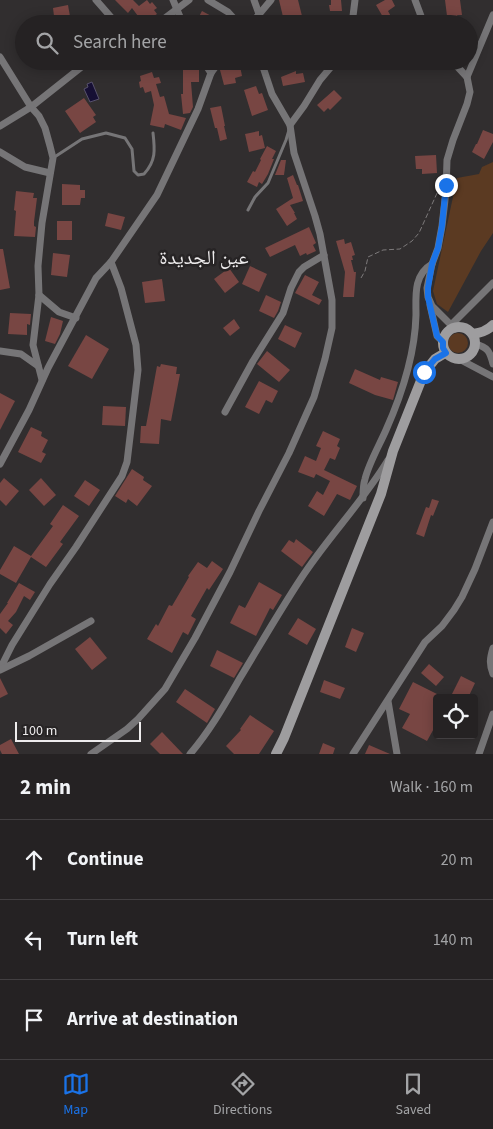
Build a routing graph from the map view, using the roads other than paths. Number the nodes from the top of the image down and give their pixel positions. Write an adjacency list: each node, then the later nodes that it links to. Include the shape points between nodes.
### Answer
1 (96, 0): 11 (street)
2 (173, 0): 9 (street)
3 (189, 0): 9 (street)
4 (208, 0): 14 (street)
5 (254, 0): 10 (street)
6 (271, 0): 10 (street)
7 (356, 0): 15 (street)
8 (416, 0): 16 (street)
9 (178, 9): 12 (street); 13 (street)
10 (259, 14)
11 (109, 15)
12 (169, 15)
13 (180, 15)
14 (231, 15)
15 (354, 15)
16 (421, 15)
17 (493, 15): 18 (street)
18 (478, 51)
19 (0, 59): 29 (street)
20 (78, 70): 29 (street)
21 (209, 70): 27 (street)
22 (213, 70): 27 (street)
23 (264, 70): 30 (street, via 272,94)
24 (328, 70): 30 (street)
25 (460, 70): 28 (street)
26 (470, 70): 28 (street)
27 (211, 73): 38 (street, via 198,109 157,195)
28 (467, 77): 39 (street, via 470,92 447,160 442,226)
29 (31, 107): 31 (street); 34 (street, via 45,128)
30 (290, 125): 36 (lane, via 268,183 255,196); 37 (street, via 294,153)
31 (0, 126)
32 (153, 133): 34 (lane, via 154,158 144,174 138,175 134,171 132,149 125,138 106,133 82,139)
33 (0, 152): 35 (street, via 25,167)
34 (53, 158): 35 (street)
35 (50, 173): 41 (street, via 38,266)
36 (248, 210)
37 (324, 255): 55 (street, via 300,272 283,314); 68 (street, via 332,300 332,328 314,397 289,453 230,572 165,689 127,729)
38 (111, 262): 43 (street, via 96,278); 64 (street, via 137,353 138,370 126,462 122,476 50,584)
39 (432, 264): 42 (street); 58 (street, via 420,275 412,356 396,405 364,480)
40 (493, 283): 45 (street)
41 (39, 295): 43 (street, via 59,312); 52 (street, via 34,345)
42 (428, 297): 45 (street, via 432,306); 47 (street, via 437,336)
43 (76, 318): 54 (street)
44 (493, 325): 46 (street)
45 (453, 327): 46 (street, via 463,327); 47 (street)
46 (474, 339): 50 (street, via 474,349); 51 (street, via 485,347)
47 (443, 342): 49 (street)
48 (0, 351): 52 (street, via 21,354)
49 (446, 353): 50 (street); 56 (street, via 435,359 424,372)
50 (459, 360): 53 (street)
51 (492, 360)
52 (39, 366): 54 (street)
53 (493, 377)
54 (42, 380): 57 (street)
55 (225, 412)
56 (393, 450): 58 (street); 70 (street, via 381,494)
57 (0, 464)
58 (363, 498): 69 (street, via 301,578 217,718)
59 (493, 522): 60 (street)
60 (490, 530): 61 (street); 66 (street, via 454,610 425,642)
61 (493, 540)
62 (91, 621): 64 (street)
63 (493, 648): 65 (street, via 489,660)
64 (0, 670)
65 (493, 674)
66 (388, 701): 71 (street); 72 (street)
67 (493, 714): 73 (street)
68 (91, 754)
69 (190, 754)
70 (276, 754)
71 (353, 754)
72 (397, 754)
73 (479, 754)

